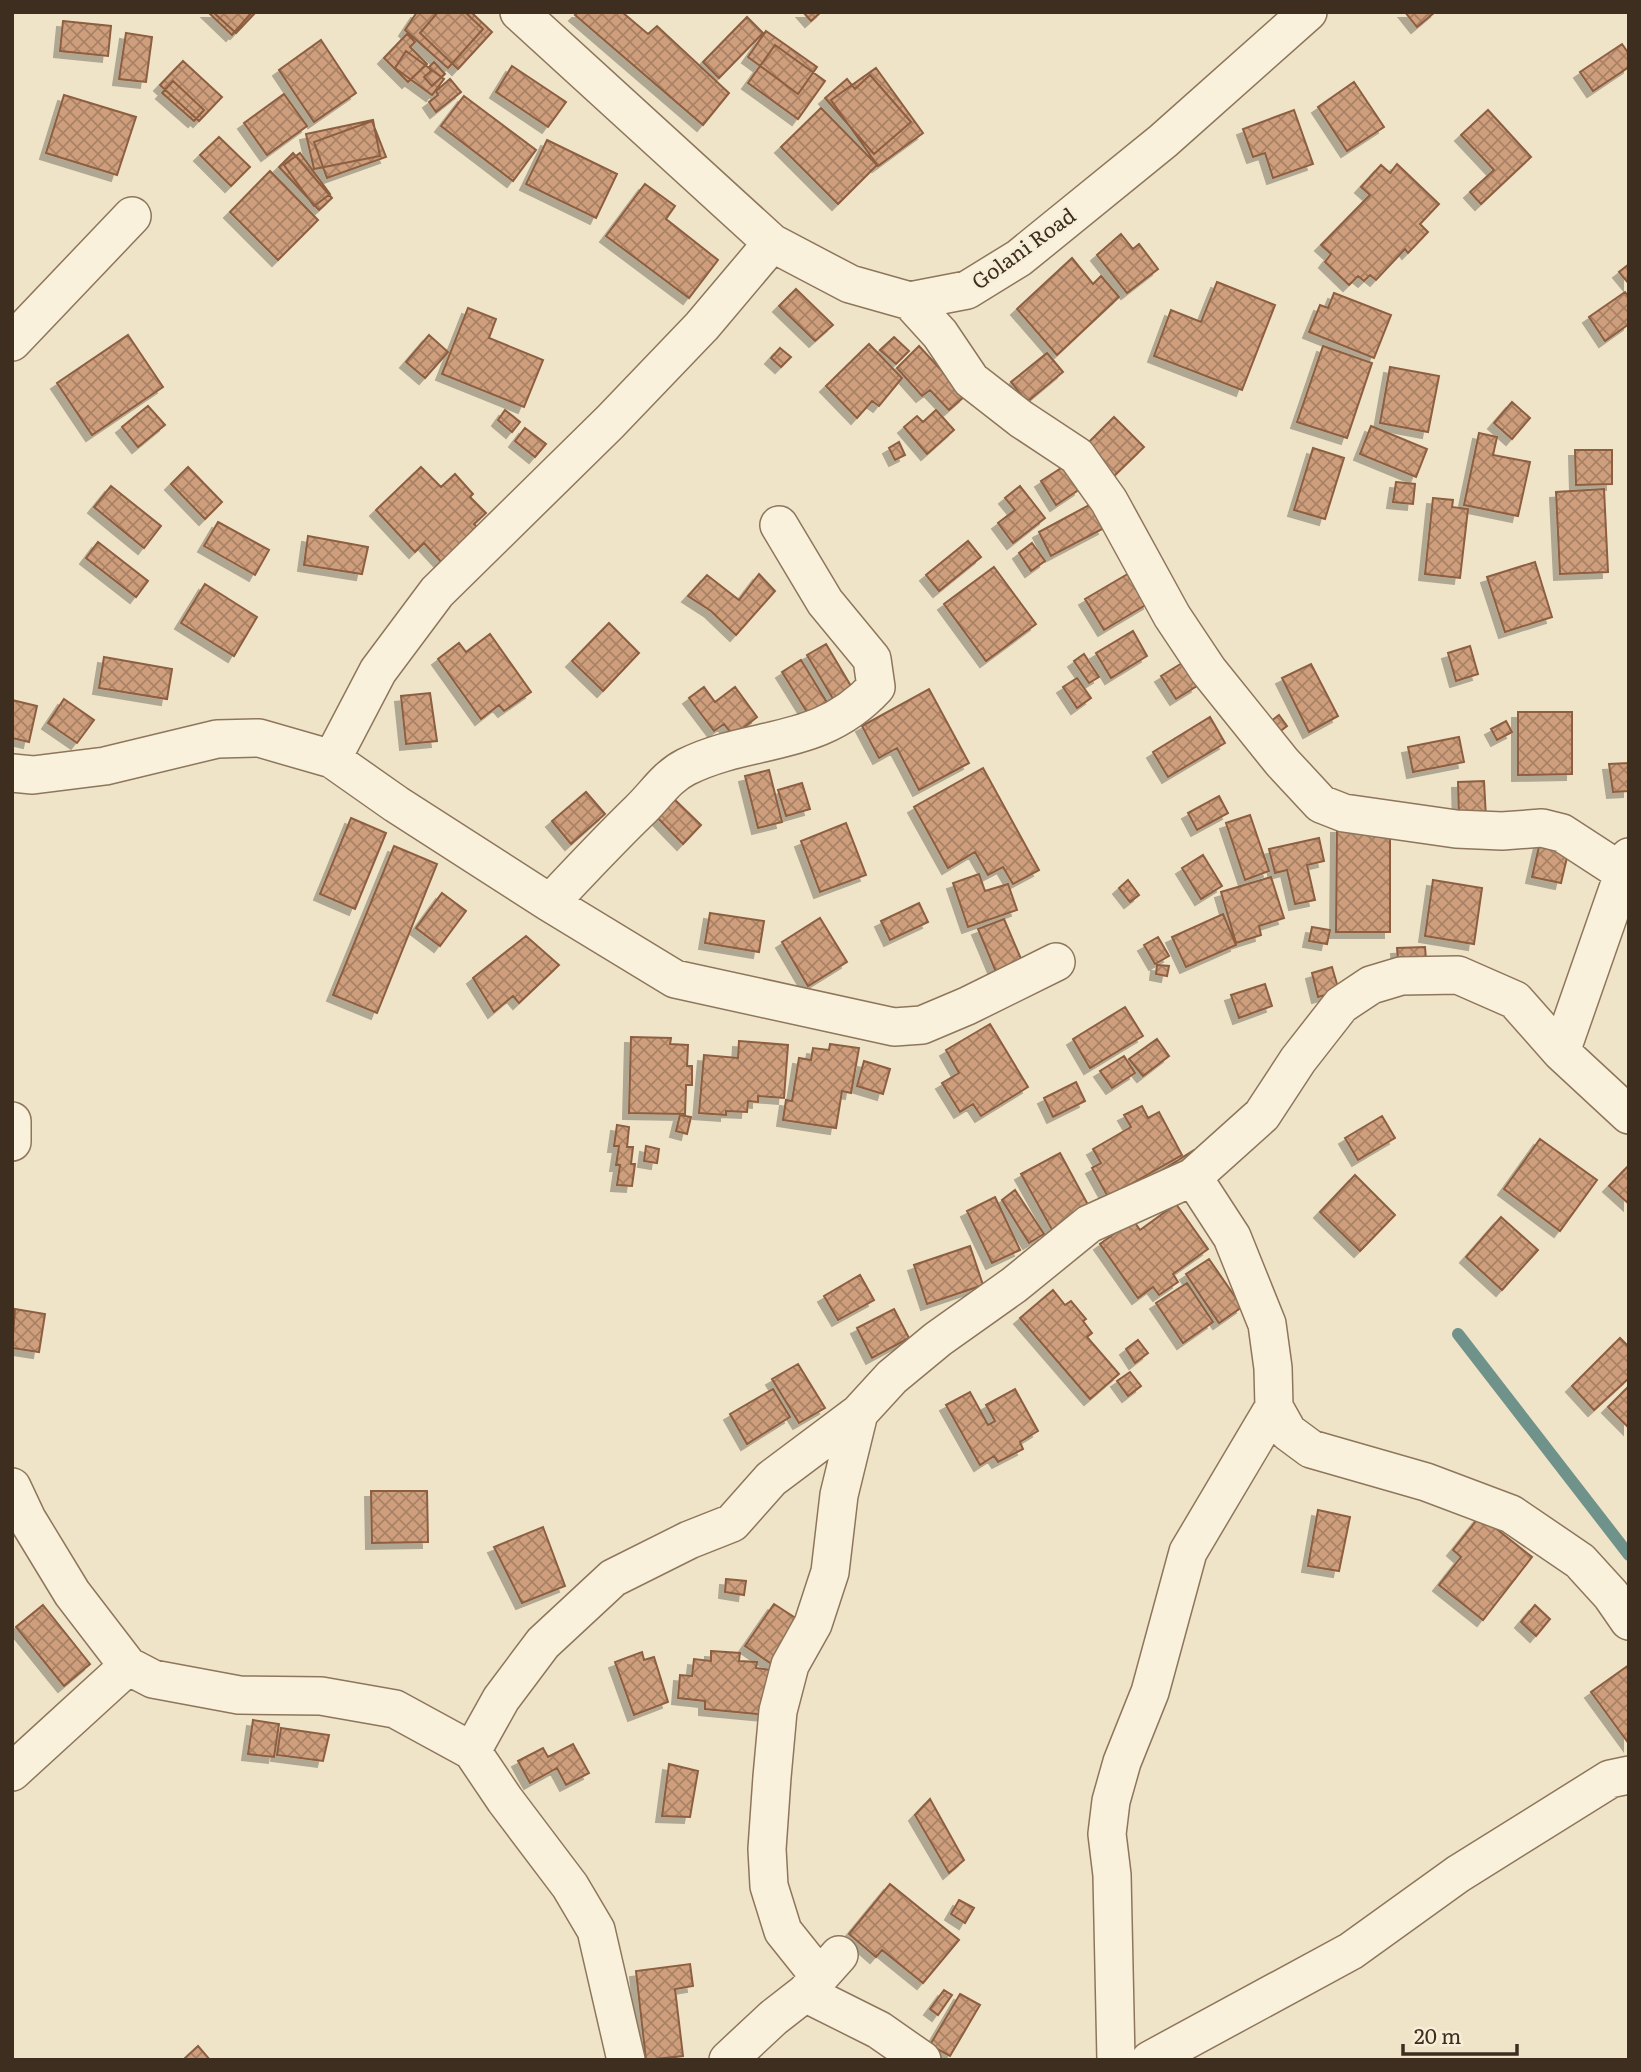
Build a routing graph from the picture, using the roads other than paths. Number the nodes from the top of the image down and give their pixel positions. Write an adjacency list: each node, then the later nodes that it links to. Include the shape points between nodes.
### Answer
1 (1308, 12): 5 (street, Golani Road, via 1163,141 1019,258 967,290)
2 (526, 15): 4 (street, Golani Road)
3 (132, 216): 6 (street)
4 (772, 243): 5 (street, Golani Road, via 850,284); 8 (street, via 665,365 438,592 378,671)
5 (910, 301): 10 (street, via 940,334 971,380 1077,456 1109,501 1172,616 1208,670 1321,804 1344,813 1456,830 1542,828 1562,833)
6 (12, 342)
7 (779, 525): 11 (street, via 825,602 872,659 876,687 854,709 814,730 683,768)
8 (332, 759): 9 (street, via 259,738 217,739 106,766 33,775); 11 (street)
9 (12, 773)
10 (1625, 865): 13 (street)
11 (550, 903): 12 (street, via 676,979 894,1027 922,1025)
12 (1056, 962)
13 (1561, 1052): 14 (street); 17 (street, via 1515,1000 1458,975 1401,976 1371,985 1341,1005 1262,1115)
14 (1629, 1115)
15 (12, 1121): 16 (street)
16 (12, 1142)
17 (1193, 1177): 18 (street, via 1232,1237 1267,1324); 19 (street, via 1089,1224 938,1339 892,1377)
18 (1274, 1407): 21 (street, via 1288,1432 1311,1449 1426,1482 1511,1514 1580,1561); 30 (street, via 1188,1552 1150,1692 1111,1801 1107,1834)
19 (859, 1413): 23 (street, via 771,1479 732,1523 612,1578 543,1643 501,1699); 26 (street, via 839,1495 830,1572 813,1624 790,1665 778,1711 772,1789 769,1886 783,1931)
20 (12, 1487): 22 (street, via 72,1593)
21 (1629, 1621)
22 (128, 1666): 23 (street, via 153,1679 239,1695 321,1696 394,1709); 24 (street)
23 (472, 1751): 28 (street, via 570,1886 596,1930)
24 (12, 1772)
25 (1629, 1775): 31 (street, via 1609,1779 1458,1874 1351,1951)
26 (821, 1975): 27 (street); 29 (street, via 879,2031)
27 (738, 2055)
28 (626, 2060)
29 (922, 2060)
30 (1116, 2060)
31 (1150, 2060)

